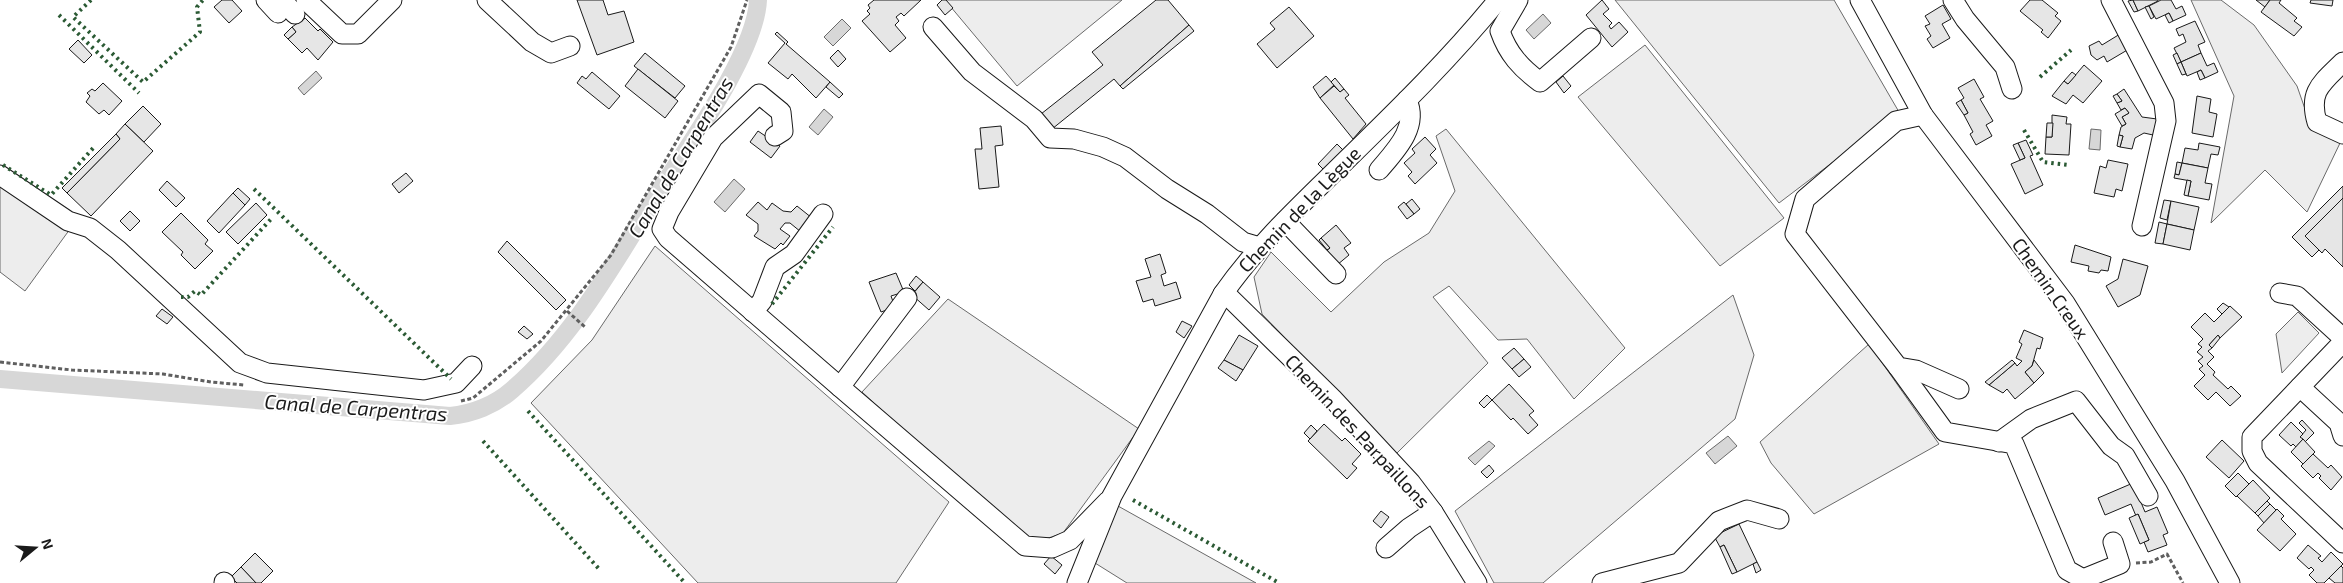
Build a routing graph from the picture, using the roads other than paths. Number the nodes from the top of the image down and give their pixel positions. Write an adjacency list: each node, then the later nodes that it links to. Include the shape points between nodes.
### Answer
1 (392, 0): 8 (street, via 358,34 342,34)
2 (487, 0): 11 (street, via 532,42 551,53)
3 (1498, 0): 14 (street, Chemin de la Lègue)
4 (1518, 0): 10 (street, via 1500,32 1505,46 1521,68 1540,82)
5 (1860, 0): 15 (street, Chemin Creux)
6 (1954, 0): 13 (street, via 1965,19 2005,67)
7 (2111, 0): 22 (street, via 2164,103 2166,121)
8 (285, 5)
9 (933, 27): 23 (street, via 972,72 1034,119 1050,138 1074,139 1126,157 1243,242)
10 (1591, 38)
11 (570, 46)
12 (2343, 62): 16 (street, via 2316,91 2312,105 2318,122)
13 (2012, 89)
14 (1407, 100): 18 (street, via 1411,122 1402,141); 21 (street, Chemin de la Lègue)
15 (1924, 115): 31 (street, via 1896,121 1804,199 1794,234); 47 (street, Chemin Creux, via 2065,302 2175,481)
16 (2343, 134)
17 (775, 136): 28 (street, via 783,131 781,112 759,94 713,138 662,229 668,238)
18 (1379, 170)
19 (0, 175): 30 (street, via 68,221 90,228 240,363 267,373 424,390 456,383)
20 (824, 214): 28 (street, via 794,254 775,267 762,301)
21 (1285, 221): 23 (street, Chemin de la Lègue); 24 (street)
22 (2142, 226)
23 (1260, 247): 26 (street, Chemin de la Lègue)
24 (1336, 274)
25 (2280, 293): 29 (street, via 2297,296)
26 (1223, 294): 37 (street, Chemin de la Lègue); 39 (street, Chemin des Parpaillons, via 1332,398 1411,482)
27 (908, 298): 33 (street)
28 (753, 312): 33 (street)
29 (2343, 340): 32 (street)
30 (472, 366)
31 (1898, 367): 34 (street, via 1916,370); 36 (street, via 1944,432)
32 (2300, 387): 35 (street, via 2340,423); 42 (street, via 2252,437 2252,451 2258,464)
33 (840, 388): 37 (street, via 1025,546 1052,548 1070,540)
34 (1959, 389)
35 (2343, 436)
36 (1999, 442): 38 (street, via 2031,419 2076,401 2111,446 2125,456); 41 (street, via 2014,444 2067,570 2083,579 2120,564)
37 (1112, 496): 44 (street, Chemin de la Lègue)
38 (2148, 496)
39 (1433, 512): 43 (street); 45 (street, Chemin des Parpaillons)
40 (1779, 520): 46 (street, via 1746,510 1719,521 1679,563)
41 (2113, 542)
42 (2343, 543)
43 (1386, 548)
44 (1077, 583)
45 (1477, 583)
46 (1602, 583)
47 (2230, 583)

